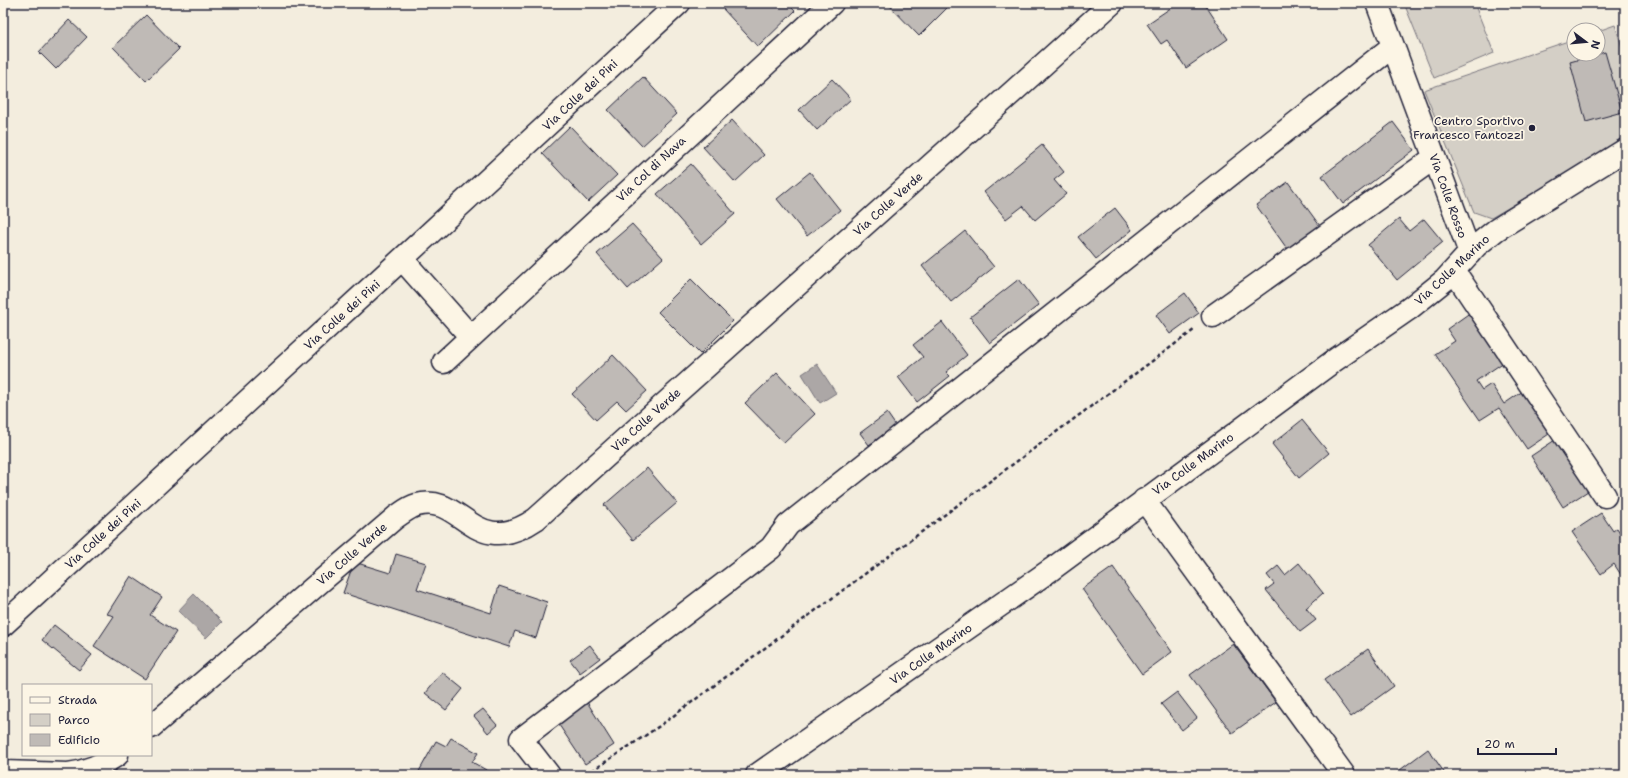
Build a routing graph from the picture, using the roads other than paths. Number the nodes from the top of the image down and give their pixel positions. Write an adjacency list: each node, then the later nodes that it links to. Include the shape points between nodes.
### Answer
1 (679, 3): 9 (street, Via Colle dei Pini)
2 (832, 3): 12 (street, Via Col di Nava)
3 (1112, 3): 17 (street, Via Colle Verde, via 536,519 517,530 496,534 478,529 451,511 429,503 408,509)
4 (1377, 3): 5 (street, Via Colle Rosso)
5 (1392, 46): 7 (street, Via Colle Rosso); 20 (street, via 788,525 771,548 521,739)
6 (1625, 150): 8 (street, Via Colle Marino, via 1496,230)
7 (1434, 158): 8 (street, Via Colle Rosso); 11 (street)
8 (1470, 253): 10 (street, Via Colle Marino)
9 (402, 259): 12 (street); 16 (street, Via Colle dei Pini)
10 (1454, 271): 14 (street); 15 (street, Via Colle Marino, via 1410,308)
11 (1213, 316)
12 (470, 336): 13 (street, Via Col di Nava)
13 (444, 362)
14 (1605, 496)
15 (1144, 500): 21 (street, Via Colle Marino, via 1052,569); 22 (street)
16 (3, 625)
17 (152, 726)
18 (115, 756): 19 (street, via 79,773)
19 (3, 772)
20 (549, 775)
21 (757, 775)
22 (1344, 775)

